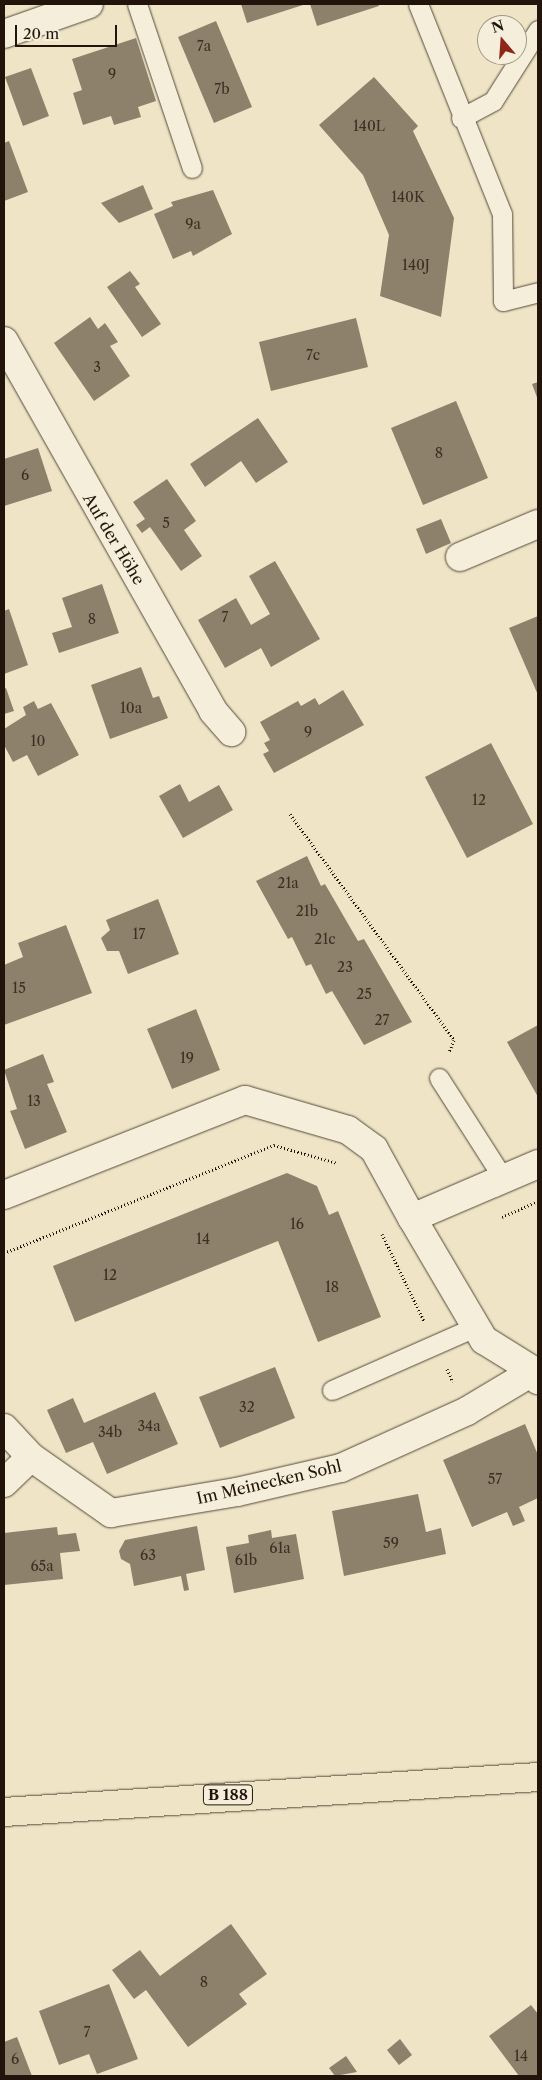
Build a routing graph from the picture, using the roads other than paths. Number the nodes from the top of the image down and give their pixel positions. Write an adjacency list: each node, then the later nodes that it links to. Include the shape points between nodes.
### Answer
1 (89, 4): 5 (street)
2 (137, 4): 7 (lane)
3 (418, 4): 6 (lane)
4 (538, 30): 6 (lane, via 493,101)
5 (4, 34)
6 (461, 118): 8 (lane, via 502,214 503,301)
7 (192, 168)
8 (538, 292)
9 (4, 341): 12 (street, Auf der Höhe, via 213,711)
10 (538, 524): 11 (street)
11 (460, 557)
12 (231, 732)
13 (438, 1078): 15 (lane)
14 (538, 1164): 15 (street)
15 (503, 1178): 17 (street)
16 (4, 1195): 17 (street, Im Meinecken Sohl, via 245,1100 348,1130 374,1149)
17 (412, 1218): 18 (street, Im Meinecken Sohl)
18 (475, 1327): 19 (street, Im Meinecken Sohl, via 484,1340); 20 (lane)
19 (536, 1376): 22 (street, Im Meinecken Sohl, via 341,1468 237,1492 111,1513)
20 (332, 1390)
21 (4, 1428): 22 (street, Im Meinecken Sohl)
22 (31, 1457): 23 (street)
23 (4, 1483)
24 (538, 1777): 25 (main road, B 188)
25 (4, 1812)

